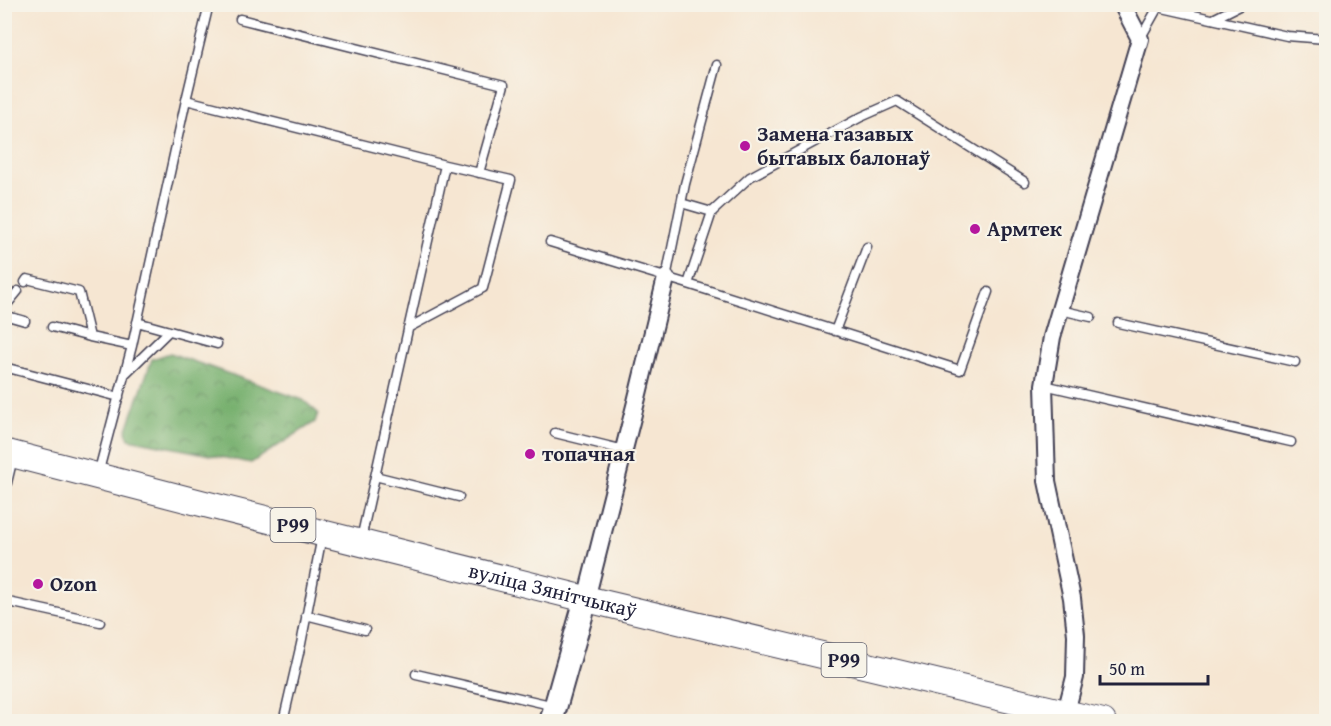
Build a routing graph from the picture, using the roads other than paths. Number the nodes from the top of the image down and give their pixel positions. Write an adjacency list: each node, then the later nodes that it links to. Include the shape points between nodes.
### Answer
1 (209, 4): 10 (lane)
2 (1122, 4): 7 (street)
3 (1243, 4): 6 (lane)
4 (1158, 6): 6 (lane); 7 (lane)
5 (240, 19): 12 (lane, via 504,85)
6 (1212, 20): 8 (lane, via 1287,36)
7 (1140, 39): 24 (street)
8 (1326, 39)
9 (717, 65): 14 (lane)
10 (186, 100): 11 (lane); 28 (lane)
11 (445, 165): 12 (lane); 31 (lane)
12 (479, 173): 31 (lane, via 511,180 483,288)
13 (1025, 182): 15 (lane, via 897,101 750,177)
14 (681, 203): 15 (lane); 18 (lane)
15 (712, 212): 20 (lane)
16 (550, 242): 18 (lane)
17 (867, 247): 33 (lane)
18 (666, 278): 20 (lane); 44 (street)
19 (25, 282): 34 (lane, via 27,279 79,292)
20 (688, 284): 33 (lane)
21 (18, 291): 23 (lane)
22 (988, 292): 33 (lane, via 960,370)
23 (4, 308)
24 (1060, 310): 26 (lane); 40 (street)
25 (4, 315): 27 (lane)
26 (1090, 317)
27 (25, 321)
28 (137, 322): 32 (lane); 36 (lane)
29 (1118, 323): 37 (lane)
30 (52, 327): 34 (lane)
31 (408, 328): 47 (lane)
32 (169, 331): 35 (lane); 39 (lane)
33 (835, 331)
34 (90, 337): 36 (lane)
35 (217, 344)
36 (132, 346): 39 (lane)
37 (1295, 362)
38 (4, 367): 41 (lane)
39 (124, 375): 41 (lane)
40 (1044, 385): 43 (lane); 58 (street, via 1047,481 1072,597 1076,635 1075,677)
41 (119, 397): 46 (lane)
42 (555, 433): 44 (lane)
43 (1291, 442)
44 (624, 450): 52 (street)
45 (9, 453): 46 (main road, вуліца Зянітчыкаў / Р99); 48 (lane)
46 (98, 476): 50 (main road, вуліца Зянітчыкаў / Р99)
47 (375, 476): 49 (lane); 51 (lane)
48 (4, 495)
49 (459, 497)
50 (323, 533): 51 (main road, вуліца Зянітчыкаў / Р99); 54 (lane)
51 (361, 543): 52 (main road, вуліца Зянітчыкаў / Р99)
52 (586, 599): 58 (main road, вуліца Зянітчыкаў / Р99); 59 (street)
53 (4, 602): 55 (lane)
54 (306, 615): 56 (lane); 60 (lane)
55 (100, 622)
56 (365, 630)
57 (416, 674): 59 (lane)
58 (1066, 712): 61 (main road, вуліца Зянітчыкаў / Р99)
59 (553, 714)
60 (283, 722)
61 (1103, 722)

